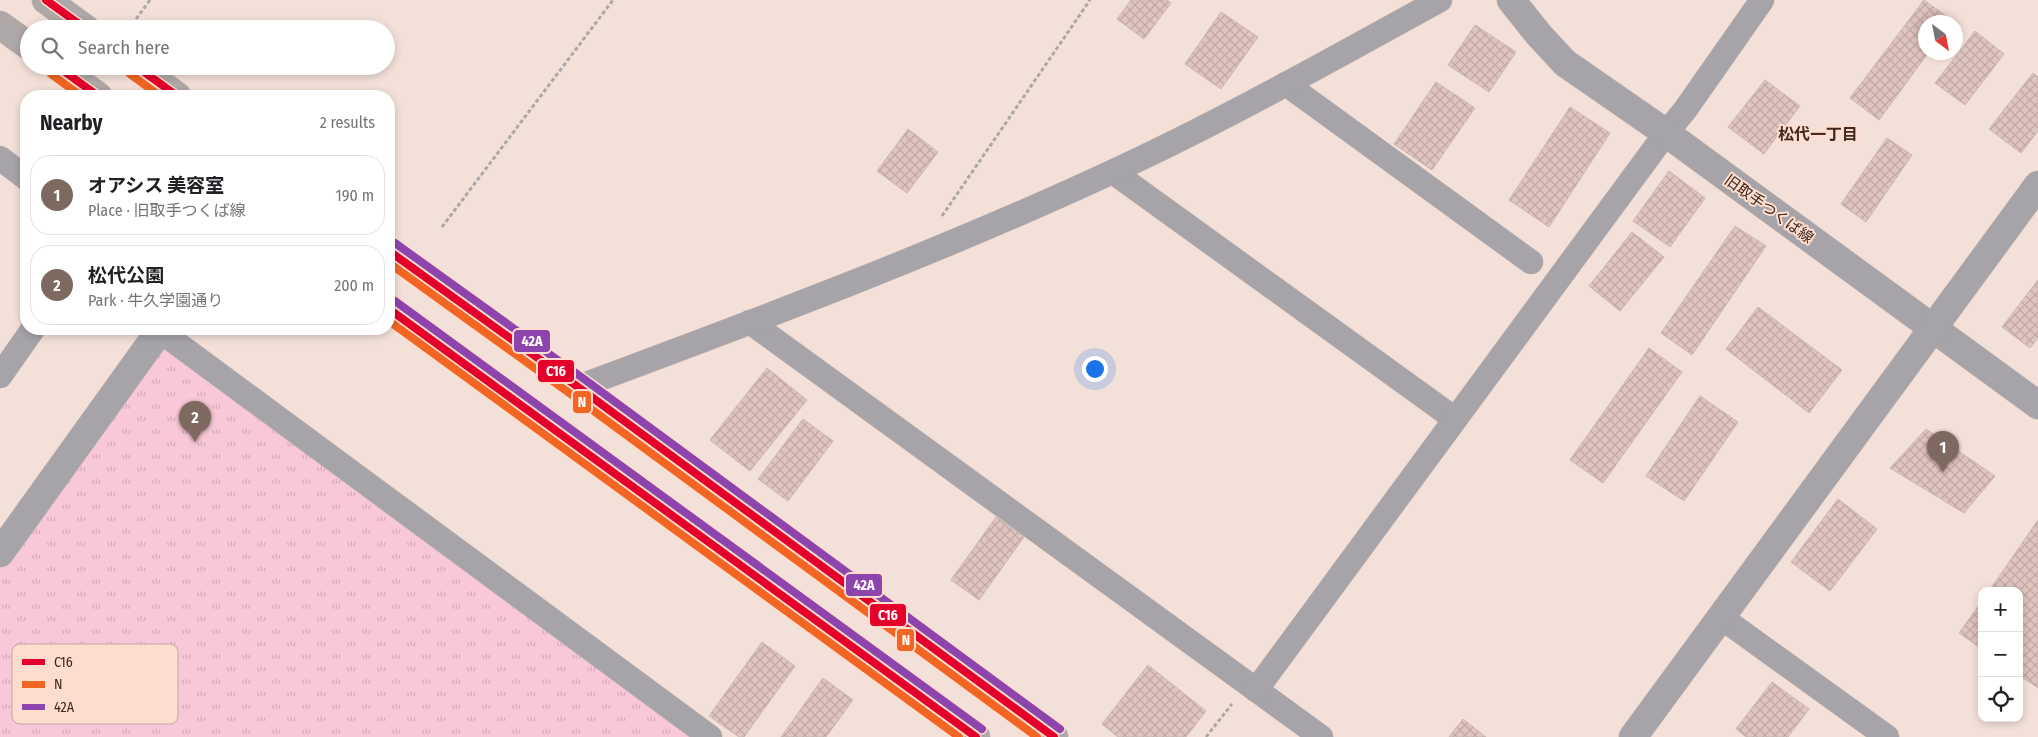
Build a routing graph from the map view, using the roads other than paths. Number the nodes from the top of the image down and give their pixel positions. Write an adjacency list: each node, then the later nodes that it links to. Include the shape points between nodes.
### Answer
1 (46, 0): 5 (highway)
2 (1440, 0): 10 (street)
3 (1511, 0): 13 (street, 旧取手つくば線, via 1565,63)
4 (1762, 0): 13 (street)
5 (74, 20)
6 (0, 25): 7 (highway)
7 (20, 39)
8 (69, 75): 11 (highway)
9 (148, 75): 12 (highway)
10 (1286, 84): 15 (street); 19 (street)
11 (90, 90)
12 (169, 90)
13 (1666, 133): 22 (street, 旧取手つくば線); 29 (street)
14 (0, 158): 16 (street)
15 (1112, 172): 21 (street, via 912,260); 29 (street)
16 (20, 173)
17 (2038, 185): 22 (street)
18 (395, 255): 27 (highway)
19 (1531, 262)
20 (395, 313): 34 (highway)
21 (750, 322): 27 (street); 32 (street)
22 (1933, 330): 28 (street, 旧取手つくば線); 31 (street)
23 (29, 335): 26 (street)
24 (156, 335): 30 (street)
25 (167, 335): 33 (street)
26 (0, 376)
27 (578, 387): 35 (highway)
28 (2038, 405)
29 (1455, 419): 32 (street)
30 (0, 553)
31 (1722, 618): 37 (street); 38 (street)
32 (1256, 690): 36 (street)
33 (710, 737)
34 (976, 737)
35 (1054, 737)
36 (1321, 737)
37 (1634, 737)
38 (1887, 737)

